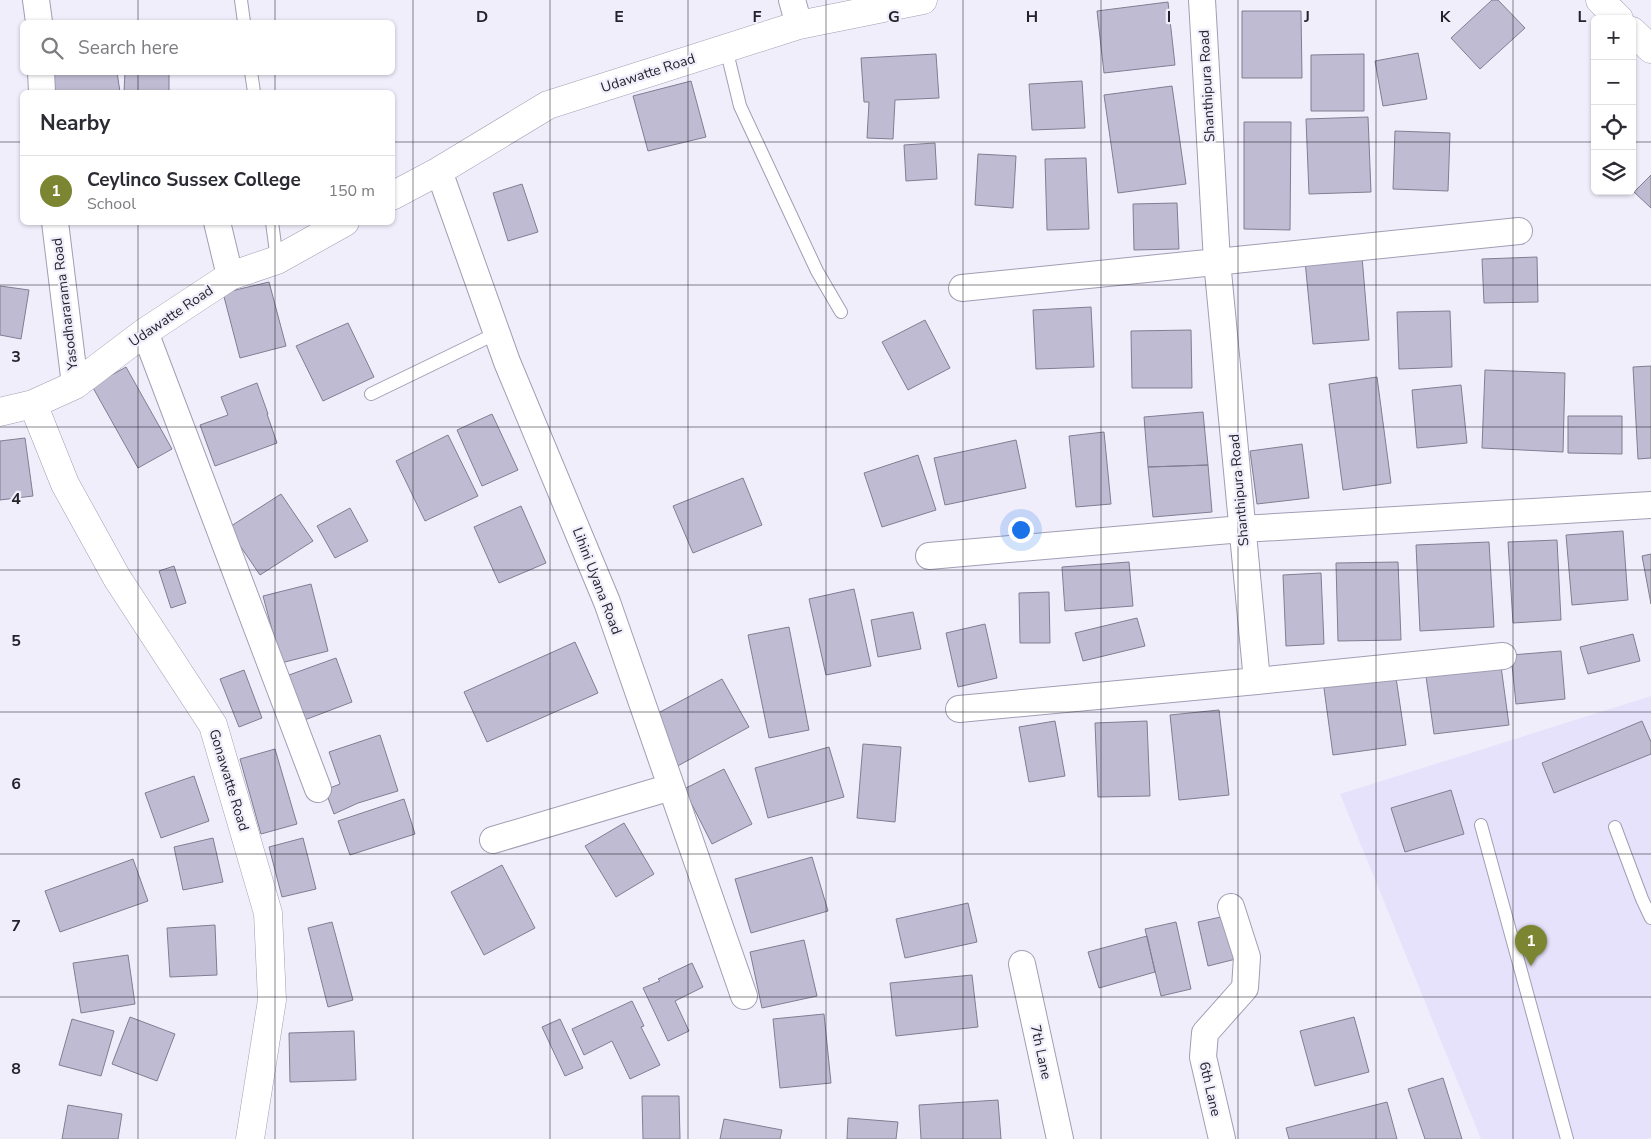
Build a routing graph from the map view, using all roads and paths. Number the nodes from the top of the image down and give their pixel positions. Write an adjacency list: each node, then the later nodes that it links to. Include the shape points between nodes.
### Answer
1 (36, 0): 8 (street)
2 (240, 0): 9 (lane)
3 (923, 0): 6 (street, Udawatte Road)
4 (1202, 0): 25 (street, Shanthipura Road)
5 (1600, 0): 7 (street)
6 (795, 12): 11 (street, Udawatte Road)
7 (1616, 15)
8 (39, 20)
9 (244, 20)
10 (1636, 35): 12 (street)
11 (726, 48): 17 (street, Udawatte Road, via 548,105); 28 (lane, via 740,106 817,271)
12 (1651, 48)
13 (41, 75): 15 (street)
14 (251, 75): 16 (lane)
15 (42, 90)
16 (254, 90)
17 (439, 170): 18 (street, Udawatte Road); 30 (street, Lihini Uyana Road)
18 (395, 194)
19 (55, 225): 31 (street, Yasodhararama Road)
20 (218, 225): 26 (street)
21 (272, 225): 24 (lane)
22 (340, 225): 24 (street, Udawatte Road)
23 (1519, 231): 25 (street)
24 (277, 260): 26 (street, Udawatte Road)
25 (1217, 261): 27 (street); 36 (street, Shanthipura Road)
26 (230, 276): 29 (street, Udawatte Road)
27 (962, 288)
28 (841, 312)
29 (146, 332): 31 (street, Udawatte Road); 42 (street)
30 (497, 333): 32 (lane); 41 (street, Lihini Uyana Road, via 607,602)
31 (75, 385): 33 (street, Udawatte Road)
32 (371, 394)
33 (33, 404): 34 (street, Udawatte Road); 50 (street, Gonawatte Road, via 65,484 117,578 213,725 268,913 272,1000)
34 (0, 412)
35 (1651, 505): 36 (street)
36 (1242, 530): 37 (street); 39 (street, Shanthipura Road)
37 (929, 556)
38 (1503, 656): 39 (street)
39 (1257, 681): 40 (street)
40 (959, 709)
41 (671, 787): 45 (street); 49 (street, Lihini Uyana Road)
42 (318, 789)
43 (1481, 825): 53 (lane)
44 (1615, 827): 47 (lane)
45 (493, 840)
46 (1231, 907): 52 (street, 6th Lane, via 1247,957 1246,988 1205,1033 1203,1057)
47 (1651, 918)
48 (1022, 964): 51 (street, 7th Lane)
49 (744, 996)
50 (250, 1139)
51 (1060, 1139)
52 (1222, 1139)
53 (1567, 1139)

